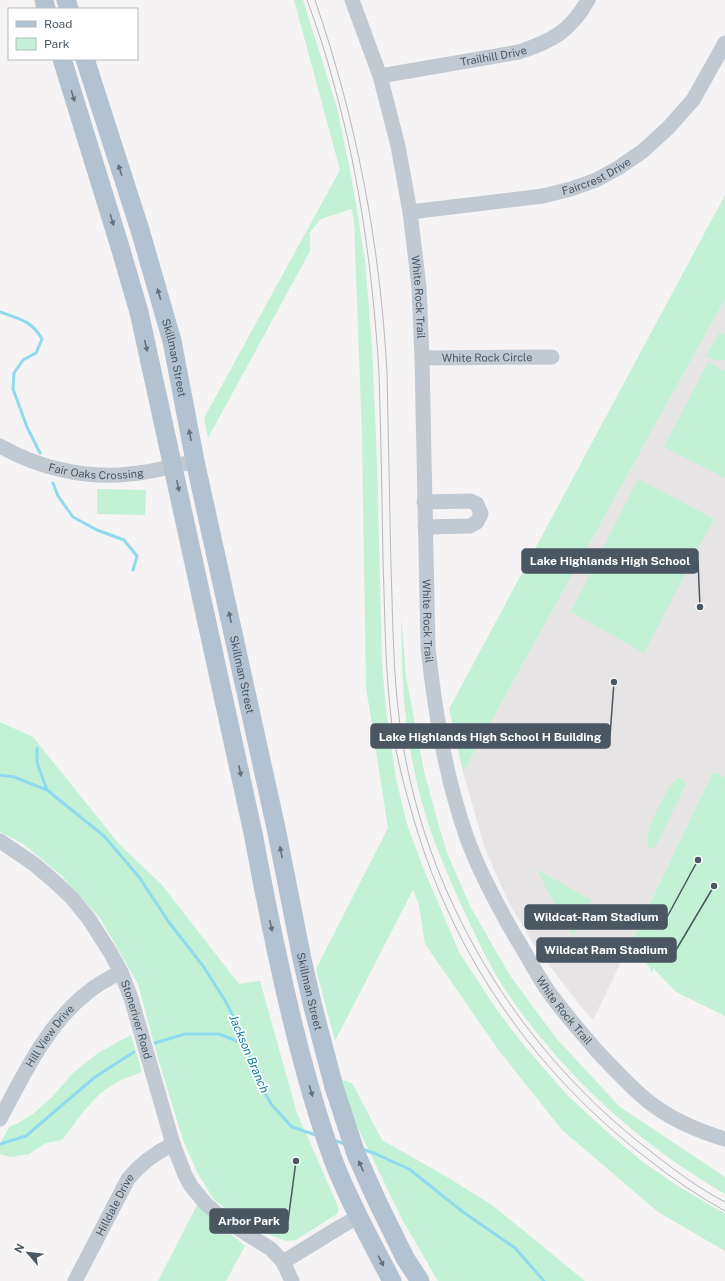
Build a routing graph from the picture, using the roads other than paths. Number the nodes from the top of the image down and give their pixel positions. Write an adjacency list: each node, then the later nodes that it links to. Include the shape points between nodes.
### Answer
1 (352, 0): 6 (street, White Rock Trail)
2 (588, 0): 6 (street, Trailhill Drive, via 573,22 558,36 540,45 519,52)
3 (725, 43): 7 (street, Faircrest Drive, via 693,100 669,127 643,151 596,180 543,196)
4 (62, 60): 12 (main road, one-way to 12, via 139,312)
5 (85, 60): 11 (main road, Skillman Street, one-way to 5, via 172,341 140,230)
6 (380, 76): 7 (street, White Rock Trail, via 398,146)
7 (410, 212): 9 (street, White Rock Trail, via 419,287)
8 (552, 357): 9 (street, White Rock Circle)
9 (422, 358): 13 (street, White Rock Trail)
10 (0, 446): 12 (street, Fair Oaks Crossing, via 34,462 80,473 130,474)
11 (196, 461): 12 (street, Fair Oaks Crossing); 16 (main road, Skillman Street, one-way to 11)
12 (173, 466): 17 (main road, one-way to 17)
13 (424, 502): 14 (street, White Rock Trail); 14 (street, via 470,501 477,504 481,514 477,522 470,526)
14 (425, 527): 20 (street, White Rock Trail, via 428,648 432,684 453,791 466,836 482,874 544,985 574,1026 623,1080 650,1103 680,1122)
15 (0, 842): 18 (street, Stoneriver Road, via 34,864 72,898 89,919)
16 (289, 890): 17 (main road); 23 (main road, Skillman Street, one-way to 16, via 356,1154 334,1087 313,1007)
17 (264, 894): 22 (main road, one-way to 22, via 306,1077 337,1169)
18 (121, 972): 19 (street, Hill View Drive, via 86,993 64,1015 45,1039); 21 (street, Stoneriver Road, via 131,998)
19 (0, 1118)
20 (725, 1139)
21 (173, 1144): 24 (street, Stoneriver Road, via 191,1186 206,1204 230,1224 271,1249); 25 (street, Hilldale Drive, via 148,1158 128,1179)
22 (355, 1210): 23 (main road, via 374,1222 390,1250); 24 (street, via 340,1227); 27 (main road, one-way to 27)
23 (405, 1258): 28 (main road, Skillman Street)
24 (283, 1262): 26 (street, Stoneriver Road)
25 (75, 1281)
26 (292, 1281)
27 (392, 1281)
28 (420, 1281)

